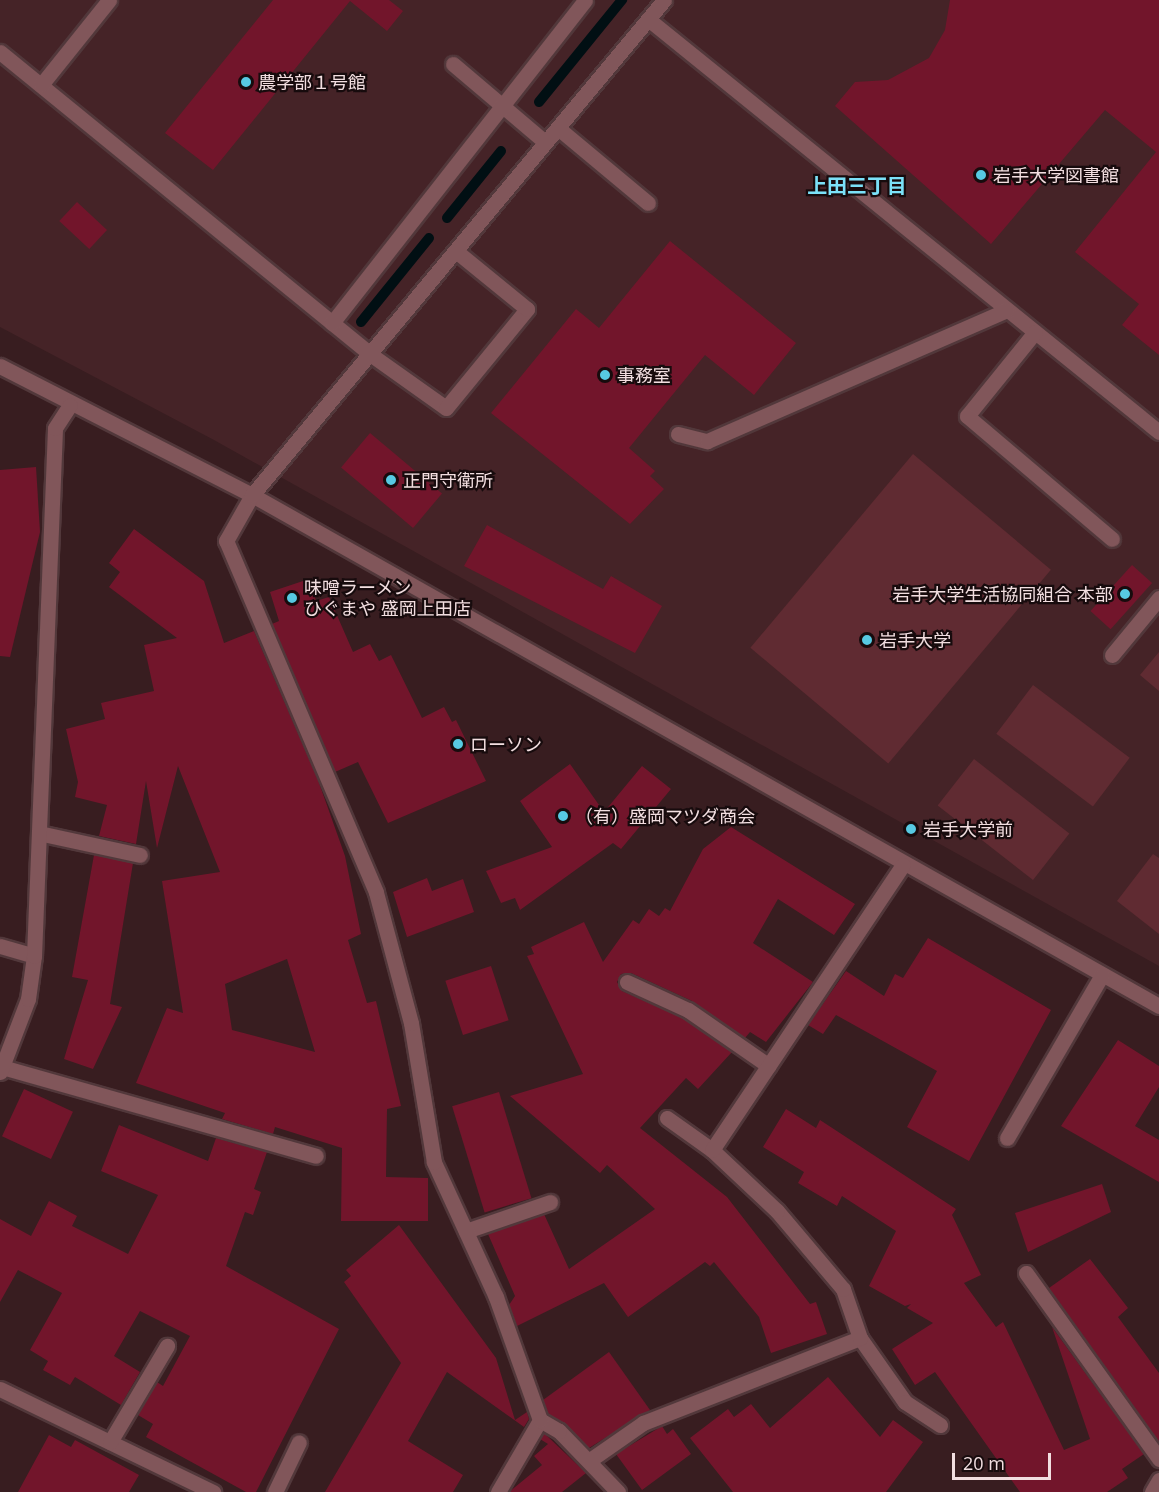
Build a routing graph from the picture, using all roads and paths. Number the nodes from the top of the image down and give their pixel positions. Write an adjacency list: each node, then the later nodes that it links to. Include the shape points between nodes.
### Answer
1 (109, 0): 7 (street)
2 (585, 0): 8 (street)
3 (664, 0): 4 (street)
4 (648, 19): 9 (street); 13 (street)
5 (0, 52): 7 (street)
6 (453, 64): 8 (street)
7 (41, 85): 14 (street)
8 (499, 103): 10 (street); 14 (street)
9 (558, 128): 10 (street); 11 (street)
10 (545, 142): 12 (street)
11 (648, 203)
12 (456, 251): 16 (street); 16 (street, via 527,309 446,408)
13 (1007, 310): 15 (street); 20 (street, via 707,441)
14 (332, 323): 16 (street)
15 (1035, 332): 19 (street); 22 (street, via 967,416)
16 (370, 354): 21 (street)
17 (0, 366): 18 (street)
18 (70, 405): 21 (street); 25 (street, via 55,428)
19 (1159, 432)
20 (678, 434)
21 (252, 495): 27 (street); 40 (street, via 226,541 376,892 411,1023 434,1162)
22 (1112, 539)
23 (1159, 598): 24 (street)
24 (1112, 655)
25 (43, 834): 26 (street); 29 (street)
26 (140, 855)
27 (903, 865): 30 (street); 33 (street)
28 (0, 946): 29 (street)
29 (34, 956): 34 (street, via 28,999)
30 (1102, 975): 32 (street); 36 (street)
31 (627, 982): 33 (street, via 688,1010)
32 (1159, 1006)
33 (769, 1066): 37 (street)
34 (1, 1070): 38 (street)
35 (667, 1118): 37 (street)
36 (1007, 1138)
37 (712, 1150): 42 (street, via 777,1211 843,1289)
38 (316, 1156)
39 (550, 1203): 40 (street)
40 (466, 1231): 45 (street, via 496,1297)
41 (1026, 1273): 49 (street)
42 (860, 1338): 46 (street, via 905,1402); 50 (street, via 643,1423)
43 (167, 1346): 47 (street)
44 (0, 1389): 47 (street)
45 (540, 1420): 50 (street); 54 (street)
46 (940, 1425)
47 (110, 1442): 52 (street)
48 (299, 1442): 53 (street)
49 (1159, 1459)
50 (590, 1460): 55 (street)
51 (1159, 1480): 56 (street)
52 (213, 1492)
53 (275, 1492)
54 (498, 1492)
55 (618, 1492)
56 (1152, 1492)

